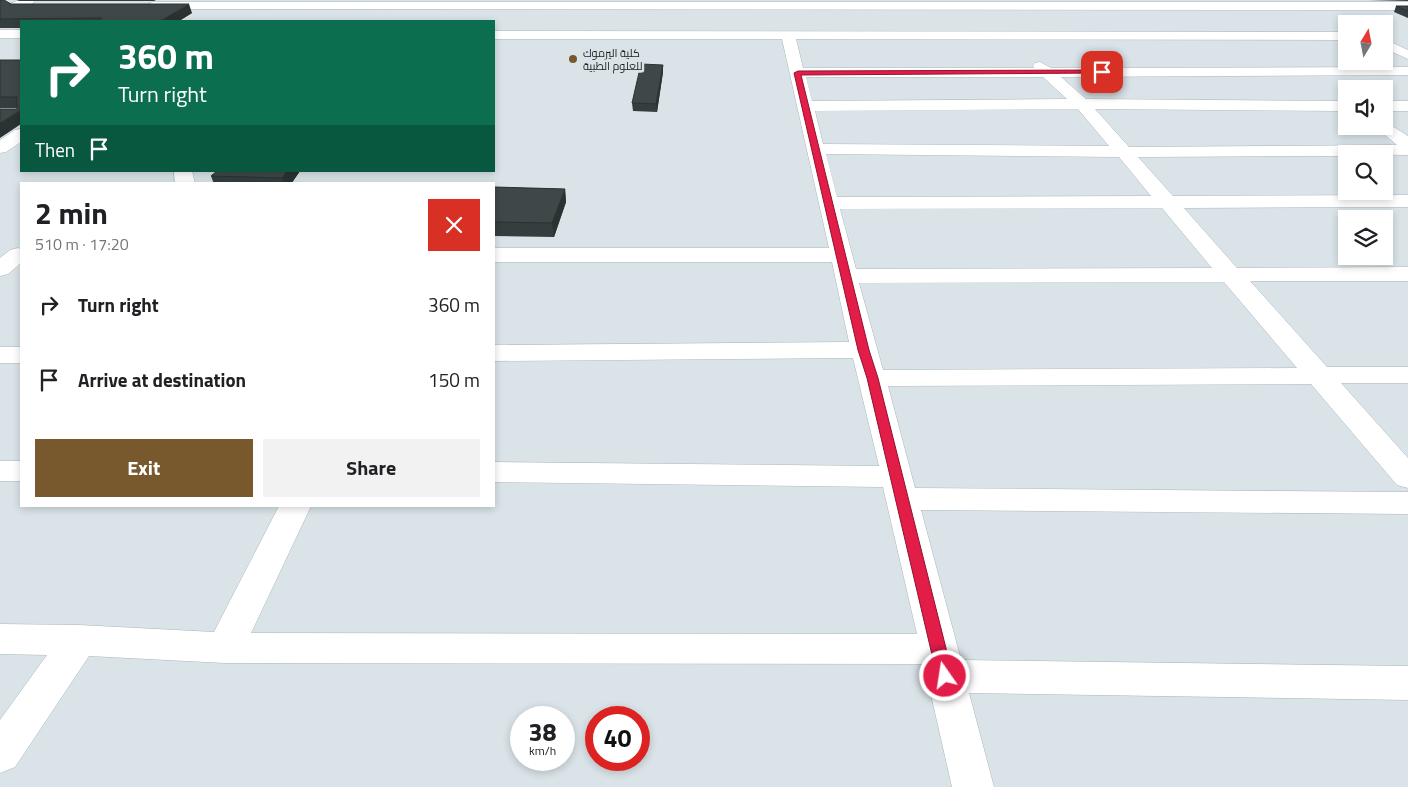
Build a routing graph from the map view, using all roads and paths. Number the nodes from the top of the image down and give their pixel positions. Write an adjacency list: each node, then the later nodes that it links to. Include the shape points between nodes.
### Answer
1 (29, 0): 13 (street)
2 (0, 2): 13 (street, via 9,2)
3 (252, 3): 4 (street); 10 (street); 16 (street)
4 (477, 3): 17 (street); 18 (street)
5 (921, 3): 6 (street); 11 (street); 25 (street)
6 (1140, 3): 7 (street); 27 (street)
7 (1188, 3): 8 (street)
8 (1264, 3): 9 (street)
9 (1362, 3): 12 (street); 19 (street)
10 (141, 6)
11 (846, 6): 17 (street); 24 (street)
12 (1408, 6)
13 (15, 7): 14 (street); 15 (street)
14 (44, 7)
15 (0, 14)
16 (233, 16)
17 (702, 16): 22 (street); 23 (street)
18 (463, 20)
19 (1400, 20)
20 (0, 34): 21 (street)
21 (20, 34)
22 (495, 35)
23 (788, 35): 24 (street); 40 (street)
24 (857, 35): 25 (street)
25 (943, 35): 26 (street)
26 (1012, 35): 27 (street); 39 (street)
27 (1190, 36): 28 (street)
28 (1239, 36): 29 (street); 36 (street)
29 (1302, 36): 30 (street); 37 (street)
30 (1338, 36)
31 (1393, 36): 32 (street)
32 (1400, 36)
33 (1393, 48): 34 (street)
34 (1408, 56)
35 (1195, 71): 36 (street); 39 (street); 43 (street)
36 (1294, 71): 37 (street); 41 (street)
37 (1360, 71): 38 (street)
38 (1408, 71)
39 (1046, 72): 40 (street); 42 (street)
40 (798, 73): 45 (street)
41 (1338, 99)
42 (1082, 104): 43 (street); 45 (street); 54 (street)
43 (1240, 105): 44 (street)
44 (1338, 105)
45 (806, 106): 52 (street)
46 (1393, 106): 47 (street)
47 (1408, 106)
48 (1393, 134): 50 (street)
49 (20, 135): 51 (street)
50 (1408, 144)
51 (0, 148)
52 (816, 149): 54 (street); 57 (street)
53 (1408, 150): 54 (street)
54 (1123, 152): 55 (street)
55 (1166, 201): 56 (street); 57 (street); 62 (street)
56 (1408, 201)
57 (829, 203): 60 (street)
58 (13, 254): 61 (street)
59 (495, 255): 60 (street)
60 (844, 265): 62 (street); 64 (street)
61 (0, 269)
62 (1230, 273): 63 (street); 68 (street)
63 (1408, 274)
64 (864, 350): 65 (street); 70 (street)
65 (495, 353)
66 (0, 355): 67 (street)
67 (20, 355)
68 (1317, 375): 69 (street); 70 (street); 74 (street)
69 (1408, 376)
70 (872, 378): 75 (street)
71 (0, 471): 72 (street)
72 (20, 471)
73 (495, 472): 75 (street)
74 (1408, 478)
75 (899, 488): 76 (street); 81 (street)
76 (1408, 502)
77 (296, 507): 80 (street)
78 (0, 639): 79 (street)
79 (79, 640): 80 (street); 83 (street)
80 (226, 648): 81 (street)
81 (942, 663): 82 (street); 84 (street)
82 (1408, 683)
83 (0, 754)
84 (973, 787)

